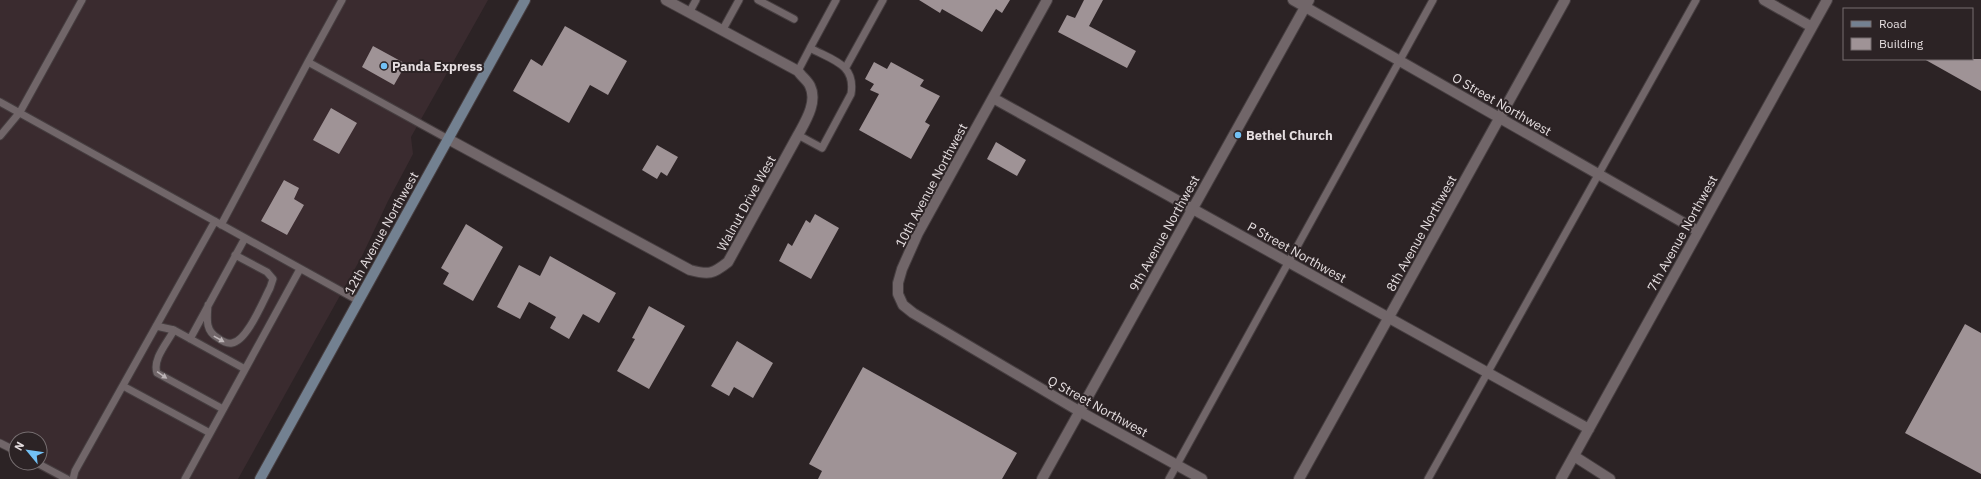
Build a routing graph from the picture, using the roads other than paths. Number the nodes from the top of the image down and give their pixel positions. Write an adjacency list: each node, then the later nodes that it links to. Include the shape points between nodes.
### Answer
1 (82, 0): 29 (lane)
2 (342, 0): 24 (lane)
3 (525, 0): 33 (main road, 12th Avenue Northwest)
4 (666, 0): 18 (street, Walnut Drive West)
5 (696, 0): 18 (lane)
6 (739, 0): 21 (lane)
7 (758, 0): 19 (lane)
8 (836, 0): 22 (lane)
9 (883, 0): 25 (lane)
10 (1047, 0): 27 (street, 10th Avenue Northwest)
11 (1293, 0): 17 (street, O Street Northwest)
12 (1433, 0): 23 (lane)
13 (1564, 0): 30 (street, 8th Avenue Northwest)
14 (1696, 0): 34 (lane)
15 (1764, 0): 20 (street)
16 (1827, 0): 20 (street, 7th Avenue Northwest)
17 (1307, 3): 23 (street, O Street Northwest); 35 (street, 9th Avenue Northwest)
18 (689, 13): 21 (street, Walnut Drive West)
19 (794, 19)
20 (1812, 27): 37 (street, 7th Avenue Northwest)
21 (722, 31): 26 (street, Walnut Drive West)
22 (810, 48): 25 (lane); 26 (lane)
23 (1399, 61): 30 (street, O Street Northwest); 40 (lane)
24 (308, 62): 33 (lane); 36 (lane)
25 (846, 67): 31 (lane, via 851,75 850,94 822,148)
26 (798, 72): 31 (street, Walnut Drive West, via 810,86 813,99)
27 (992, 98): 35 (street, P Street Northwest); 48 (street, 10th Avenue Northwest, via 918,233 898,284 898,294 903,304 913,313)
28 (0, 102): 29 (lane)
29 (20, 112): 32 (lane); 36 (lane)
30 (1499, 118): 34 (street, O Street Northwest); 44 (street, 8th Avenue Northwest)
31 (798, 135): 33 (street, Walnut Drive West, via 728,262 715,273 703,274 690,270)
32 (0, 136)
33 (448, 139): 42 (main road, 12th Avenue Northwest)
34 (1599, 174): 37 (street, O Street Northwest); 50 (lane)
35 (1192, 208): 40 (street, P Street Northwest); 53 (street, 9th Avenue Northwest)
36 (218, 223): 38 (lane); 45 (lane)
37 (1698, 231): 54 (street, 7th Avenue Northwest)
38 (245, 238): 39 (lane); 41 (lane)
39 (236, 255): 43 (lane); 43 (lane, one-way to 39, via 208,329 211,335 226,343 242,338 273,279 267,272)
40 (1289, 262): 44 (street, P Street Northwest); 57 (lane)
41 (300, 269): 42 (lane); 49 (lane)
42 (359, 301): 62 (main road, 12th Avenue Northwest)
43 (208, 305): 47 (lane)
44 (1389, 318): 50 (street, P Street Northwest); 66 (street, 8th Avenue Northwest)
45 (156, 326): 46 (lane); 51 (lane)
46 (174, 330): 47 (lane); 52 (lane, one-way to 52, via 156,361 157,373)
47 (190, 339): 49 (lane)
48 (981, 354): 53 (street, Q Street Northwest)
49 (245, 369): 52 (lane)
50 (1488, 372): 54 (street, P Street Northwest); 67 (lane)
51 (122, 386): 55 (lane); 60 (lane)
52 (223, 409): 55 (lane)
53 (1079, 411): 57 (street, Q Street Northwest); 63 (street, 9th Avenue Northwest)
54 (1589, 429): 56 (street, 7th Avenue Northwest)
55 (210, 433): 61 (lane)
56 (1574, 456): 68 (street, 7th Avenue Northwest); 69 (street)
57 (1177, 465): 64 (lane); 65 (street, Q Street Northwest)
58 (48, 469): 59 (lane)
59 (67, 479)
60 (73, 479)
61 (185, 479)
62 (260, 479)
63 (1042, 479)
64 (1169, 479)
65 (1202, 479)
66 (1300, 479)
67 (1428, 479)
68 (1561, 479)
69 (1610, 479)

